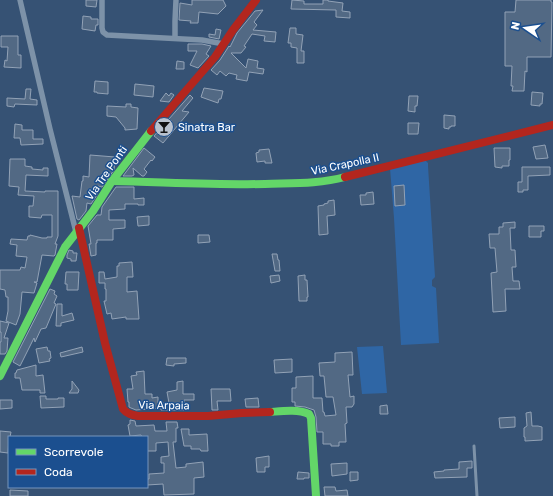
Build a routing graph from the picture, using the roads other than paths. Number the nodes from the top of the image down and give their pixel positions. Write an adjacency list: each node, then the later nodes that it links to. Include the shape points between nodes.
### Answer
1 (20, 0): 9 (street, via 50,130)
2 (102, 0): 5 (street, via 102,28 108,35)
3 (176, 0): 5 (street)
4 (256, 0): 6 (street, Via Tre Ponti)
5 (175, 38): 6 (street)
6 (224, 44): 8 (street, Via Tre Ponti)
7 (553, 125): 8 (street, Via Crapolla II, via 321,182 248,184)
8 (112, 181): 9 (street, Via Tre Ponti)
9 (78, 230): 10 (street, Via Tre Ponti, via 65,247); 12 (street, Via Arpaia, via 122,409 138,416 208,416 291,411 310,414)
10 (0, 376)
11 (474, 446): 13 (lane)
12 (316, 496)
13 (477, 496)

